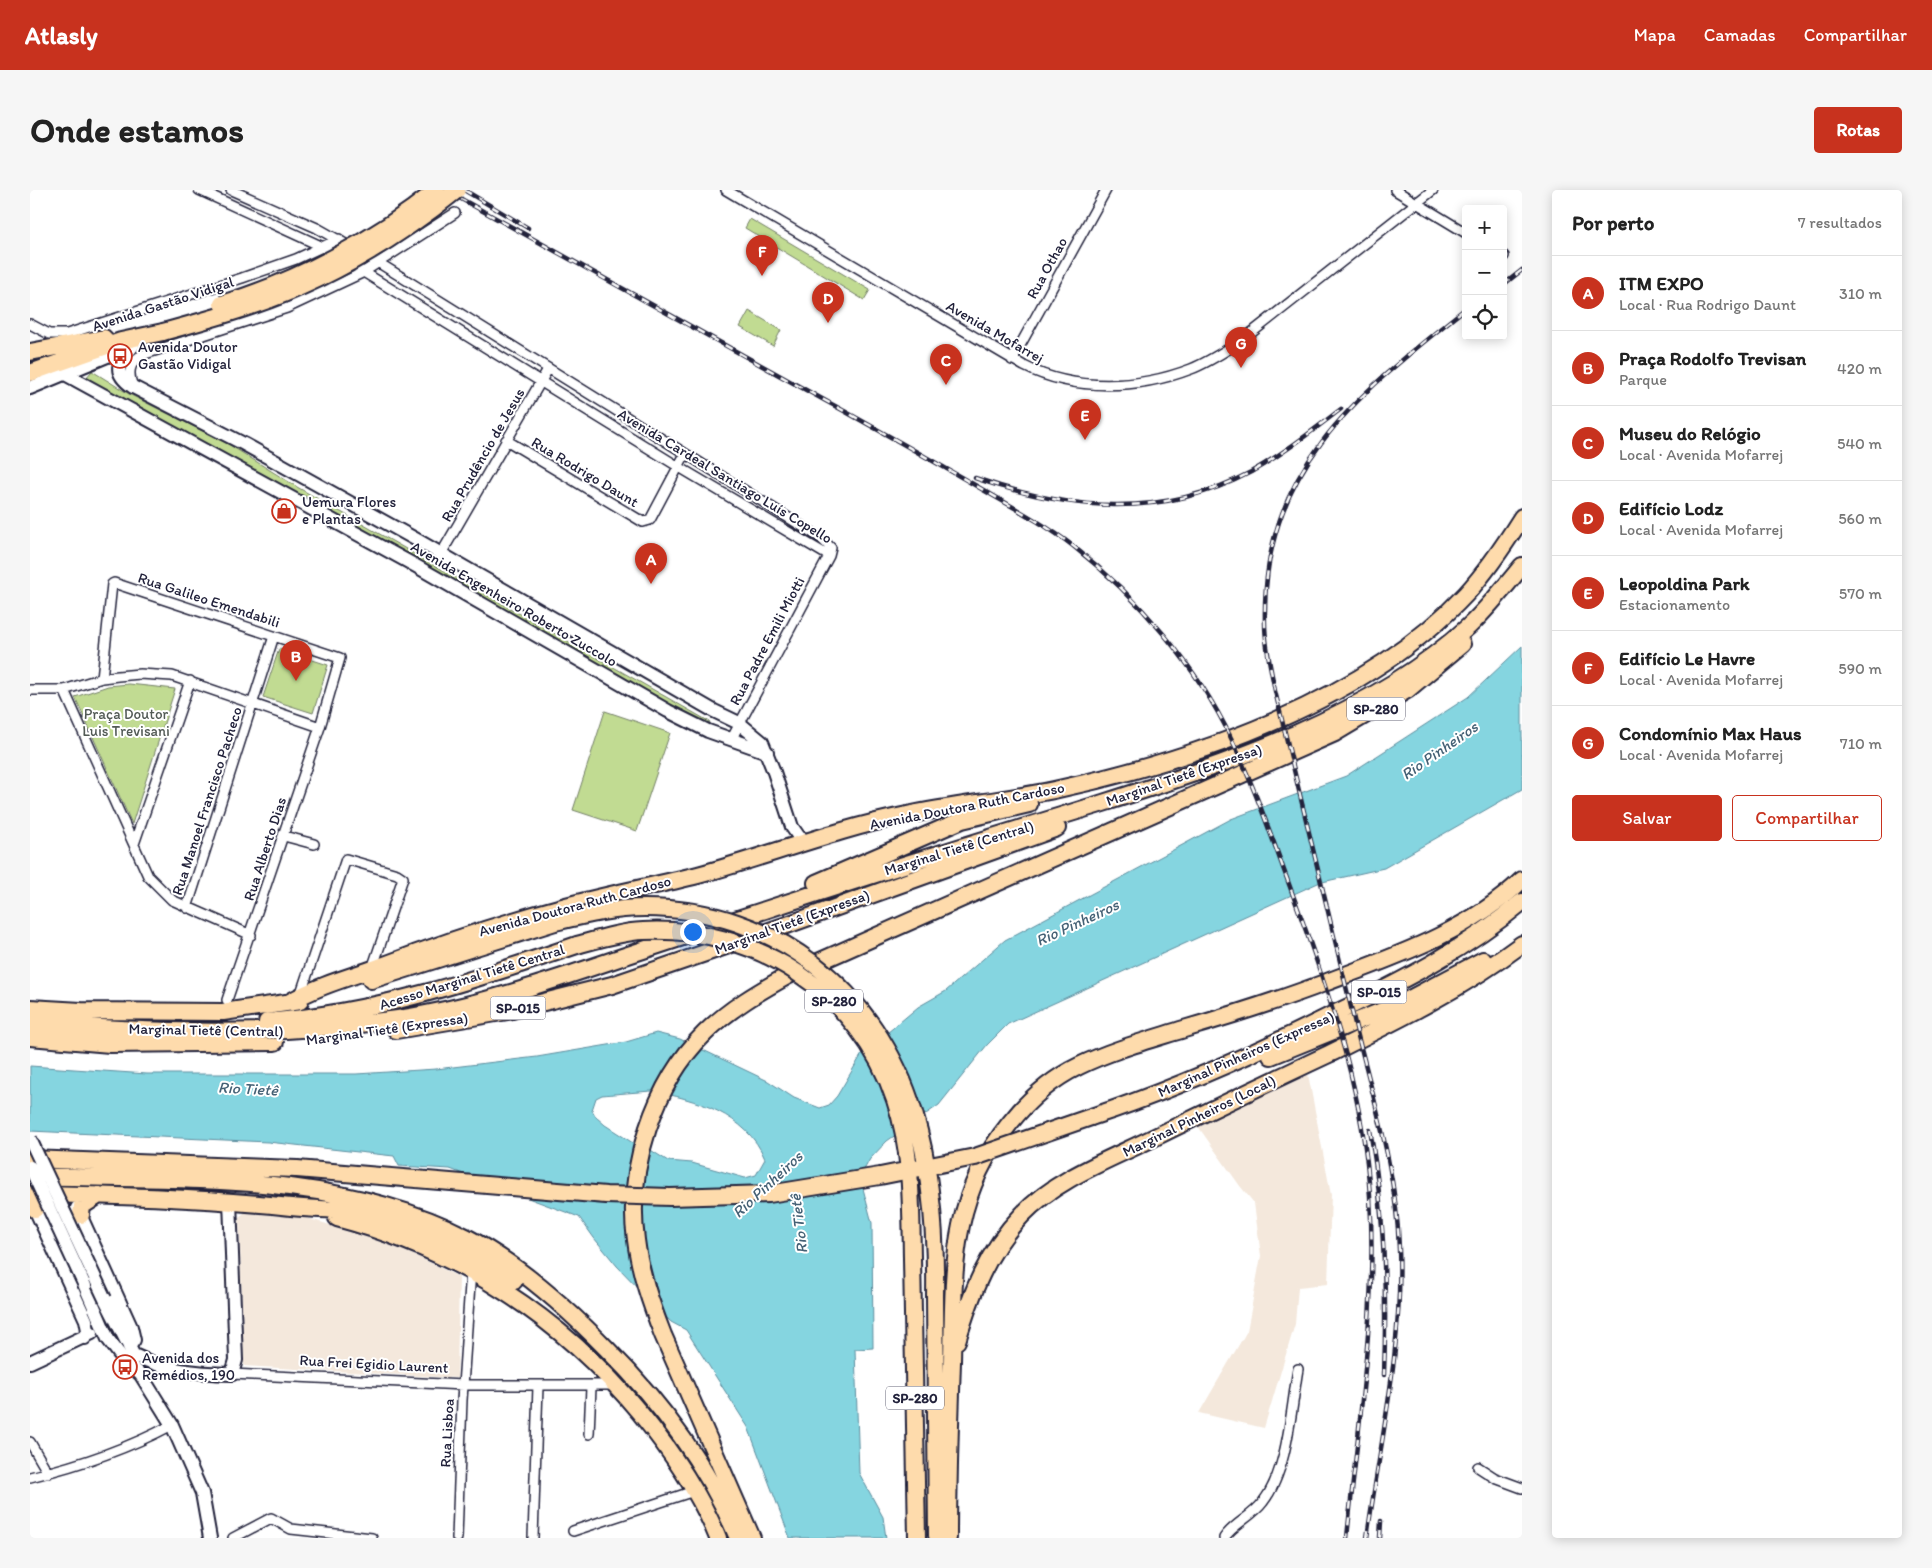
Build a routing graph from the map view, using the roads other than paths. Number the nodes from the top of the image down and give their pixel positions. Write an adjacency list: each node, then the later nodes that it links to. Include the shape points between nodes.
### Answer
1 (199, 190): 13 (street, Avenida Cardeal Santiago Luís Copello)
2 (231, 190): 12 (street, Avenida Cardeal Santiago Luís Copello)
3 (437, 190): 19 (highway, bridge, via 389,225 312,267)
4 (457, 190): 19 (highway, bridge, via 398,233 325,275 251,306)
5 (726, 190): 22 (street, Avenida Mofarrej)
6 (1106, 190): 22 (street, Rua Othao)
7 (1395, 190): 9 (street)
8 (1433, 190): 9 (street, Avenida Mofarrej)
9 (1416, 203): 11 (street); 22 (street, Avenida Mofarrej, via 1241,341 1190,369 1151,380 1086,384 1036,372)
10 (455, 212): 15 (street)
11 (1462, 231)
12 (339, 239): 13 (street, Avenida Gastão Vidigal); 15 (street, Avenida Cardeal Santiago Luís Copello)
13 (323, 247): 14 (street, Avenida Gastão Vidigal); 16 (street, Avenida Cardeal Santiago Luís Copello)
14 (296, 260): 17 (street, via 306,263 316,272 321,284); 18 (street, Avenida Gastão Vidigal, via 66,334 49,334)
15 (379, 263): 16 (street); 23 (street, Avenida Cardeal Santiago Luís Copello)
16 (362, 273): 17 (street); 26 (street, Avenida Cardeal Santiago Luís Copello)
17 (320, 293): 27 (street, via 254,320 142,355 130,369)
18 (30, 324)
19 (158, 330): 20 (street, Avenida Gastão Vidigal); 21 (highway, Avenida Gastão Vidigal); 24 (highway, Avenida Gastão Vidigal)
20 (134, 345): 25 (street, Avenida Gastão Vidigal); 27 (street, Avenida Engenheiro Roberto Zuccolo, via 119,367 121,377)
21 (30, 352)
22 (1012, 360)
23 (548, 368): 26 (street, Rua Prudêncio de Jesus); 29 (street, Avenida Cardeal Santiago Luís Copello)
24 (30, 373)
25 (65, 374): 28 (street, Avenida Gastão Vidigal); 34 (street, Avenida Engenheiro Roberto Zuccolo)
26 (540, 382): 30 (street, Avenida Cardeal Santiago Luís Copello); 31 (street, Rua Prudêncio de Jesus)
27 (133, 387): 32 (street, Avenida Engenheiro Roberto Zuccolo)
28 (30, 388)
29 (618, 412): 30 (street); 33 (street, Avenida Cardeal Santiago Luís Copello)
30 (610, 424): 35 (street, Avenida Cardeal Santiago Luís Copello)
31 (506, 440): 35 (street, Rua Rodrigo Daunt, via 645,522 650,520); 39 (street, Rua Prudêncio de Jesus)
32 (244, 444): 34 (street, via 248,460 244,464); 37 (street, Avenida Engenheiro Roberto Zuccolo)
33 (685, 454): 35 (street); 40 (street, Avenida Cardeal Santiago Luís Copello, via 826,542 832,549)
34 (234, 464): 38 (street, Avenida Engenheiro Roberto Zuccolo)
35 (679, 467): 40 (street, Avenida Cardeal Santiago Luís Copello)
36 (1522, 517): 53 (highway, Avenida Doutora Ruth Cardoso, via 1477,580 1437,621 1368,672)
37 (386, 524): 38 (street, via 376,528); 39 (street, Avenida Engenheiro Roberto Zuccolo)
38 (374, 543): 44 (street, Avenida Engenheiro Roberto Zuccolo)
39 (441, 554): 43 (street, Avenida Engenheiro Roberto Zuccolo)
40 (829, 556): 55 (street, Rua Padre Emili Miotti)
41 (1522, 566): 42 (highway, SP-015)
42 (1494, 601): 45 (highway, Marginal Tietê (Expressa) / SP-015); 127 (highway, SP-280, via 1482,626 1434,670 1335,733 789,975 744,1002 705,1033 687,1054 651,1118 636,1175 635,1238 651,1305)
43 (524, 602): 44 (street, via 525,617); 54 (street, Avenida Engenheiro Roberto Zuccolo)
44 (516, 623): 57 (street, Avenida Engenheiro Roberto Zuccolo)
45 (1469, 625): 53 (highway, via 1450,631 1383,676 1349,693 1311,710); 61 (highway, Marginal Tietê (Expressa) / SP-015, via 1435,653 1387,685 1276,743 1201,772)
46 (274, 636): 47 (street, Rua Galileo Emendabili, via 114,583 109,600); 51 (street, Rua Manoel Francisco Pacheco); 52 (street, Rua Galileo Emendabili, via 340,658)
47 (102, 678): 48 (street, via 158,674); 50 (street)
48 (190, 682): 51 (street); 65 (street)
49 (30, 690): 50 (street)
50 (64, 690): 65 (street)
51 (253, 704): 56 (street); 70 (street, Rua Manoel Francisco Pacheco)
52 (328, 705): 56 (street, Rua Alberto Dias)
53 (1297, 709): 60 (highway, Avenida Doutora Ruth Cardoso, via 1256,729 1187,754)
54 (714, 711): 55 (street, Avenida Engenheiro Roberto Zuccolo); 57 (street, via 716,721)
55 (739, 723): 58 (street, Rua Padre Emili Miotti); 59 (street, Avenida Engenheiro Roberto Zuccolo, via 756,735)
56 (320, 727): 63 (street, Rua Alberto Dias)
57 (708, 731): 58 (street, Avenida Engenheiro Roberto Zuccolo)
58 (731, 740): 59 (street, Avenida Engenheiro Roberto Zuccolo)
59 (767, 752): 62 (street, Avenida Engenheiro Roberto Zuccolo)
60 (1053, 790): 64 (highway, Avenida Doutora Ruth Cardoso, via 903,815); 76 (highway, via 1035,802 962,820 744,913 639,944)
61 (1098, 804): 76 (highway, Marginal Tietê (Central)); 86 (highway, Marginal Tietê (Expressa) / SP-015, via 1072,822 788,925 612,985 508,1011 387,1032 296,1041 110,1044)
62 (788, 817): 64 (street, Avenida Engenheiro Roberto Zuccolo, via 796,834); 67 (street, Avenida Engenheiro Roberto Zuccolo, via 789,839)
63 (284, 836): 66 (street); 72 (street, Rua Alberto Dias)
64 (809, 842): 67 (highway, Avenida Doutora Ruth Cardoso)
65 (134, 844): 70 (street, via 141,863 156,886)
66 (314, 844)
67 (783, 850): 77 (highway, Avenida Doutora Ruth Cardoso, via 694,876 530,916)
68 (1522, 880): 103 (highway, via 1474,917 1427,943 1280,1000 1102,1056 1077,1067 1038,1092 999,1136 981,1164 967,1196 956,1250)
69 (1522, 902): 87 (highway, Marginal Pinheiros (Expressa) / SP-015, via 1448,956)
70 (187, 908): 72 (street)
71 (1522, 932): 87 (highway, via 1475,965 1402,1003 1276,1054)
72 (251, 935): 82 (street, Rua Alberto Dias)
73 (382, 944): 77 (street, via 391,955); 78 (street, via 402,876 346,860); 79 (street)
74 (1522, 944): 103 (highway, Marginal Pinheiros (Local), via 1471,980 1412,1014 1184,1123 1070,1180 1042,1198 1007,1232 986,1263 970,1299)
75 (577, 945): 85 (highway, Acesso Marginal Tietê Central / SP-015, via 467,982 379,1006 321,1017 239,1024); 128 (highway, SP-280, bridge, via 644,931 722,938 791,966 840,1007 862,1031 895,1099 907,1159)
76 (629, 955): 85 (highway, Marginal Tietê (Central), via 492,997 403,1018 287,1031)
77 (400, 958): 79 (highway, Avenida Doutora Ruth Cardoso)
78 (311, 967): 80 (street, via 315,980); 81 (street)
79 (372, 969): 80 (highway, Avenida Doutora Ruth Cardoso)
80 (325, 987): 81 (highway, Avenida Doutora Ruth Cardoso)
81 (295, 999): 83 (highway, via 223,1012); 129 (highway, bridge, via 308,999 423,965 555,922 611,910 644,908 688,911 727,919 774,938 798,952 853,998 884,1041 914,1112 930,1188 935,1296)
82 (227, 1000)
83 (30, 1008)
84 (30, 1022): 85 (highway, Marginal Tietê (Central) / SP-015, via 104,1028)
85 (219, 1030)
86 (30, 1037)
87 (1228, 1066): 89 (highway, Marginal Pinheiros (Expressa) / SP-015, bridge, via 1145,1100 974,1157 769,1194 606,1196 297,1169)
88 (30, 1139): 102 (street, bridge, via 104,1299)
89 (30, 1159)
90 (30, 1167): 99 (street, bridge)
91 (30, 1176): 101 (highway, via 275,1184 354,1197 392,1208 431,1221 494,1254 577,1317)
92 (30, 1194): 93 (highway)
93 (99, 1195): 94 (highway); 97 (highway, via 82,1206)
94 (230, 1201): 96 (highway); 106 (street, via 236,1360)
95 (32, 1206): 97 (street, via 67,1200 75,1203); 100 (street, via 86,1320 88,1330)
96 (299, 1208): 98 (highway, via 391,1234); 101 (highway, via 325,1207 364,1213 425,1234 490,1266)
97 (80, 1215): 102 (street, via 131,1327)
98 (471, 1270): 107 (street, Rua Lisboa); 108 (highway, via 549,1323 589,1356)
99 (99, 1320): 100 (street, via 94,1331); 111 (street, via 114,1348 141,1376)
100 (85, 1338): 104 (street)
101 (603, 1345): 126 (highway, via 668,1418 719,1495)
102 (132, 1351): 106 (street, Rua Frei Egidio Laurent, via 155,1365 180,1371); 111 (street, via 172,1415)
103 (952, 1360): 130 (highway)
104 (30, 1362)
105 (1298, 1370): 131 (street, via 1276,1479 1262,1504 1228,1531)
106 (232, 1374): 107 (street, Rua Frei Egidio Laurent)
107 (464, 1385): 109 (street, Rua Frei Egidio Laurent); 123 (street, Rua Lisboa)
108 (616, 1385): 110 (street, Rua Frei Egidio Laurent); 118 (highway, via 656,1432)
109 (538, 1386): 110 (street, Rua Frei Egidio Laurent); 124 (street)
110 (591, 1386): 112 (street)
111 (172, 1425): 115 (street, via 105,1456); 120 (street, via 202,1493)
112 (589, 1434)
113 (30, 1442): 115 (street)
114 (1478, 1468): 117 (street)
115 (48, 1473): 116 (street)
116 (30, 1477)
117 (1522, 1488)
118 (694, 1491): 119 (street); 125 (highway)
119 (573, 1531)
120 (210, 1538)
121 (234, 1538): 122 (street, via 271,1518 291,1529)
122 (372, 1538)
123 (457, 1538)
124 (532, 1538)
125 (718, 1538)
126 (738, 1538)
127 (752, 1538)
128 (917, 1538)
129 (937, 1538)
130 (948, 1538)
131 (1224, 1538)

